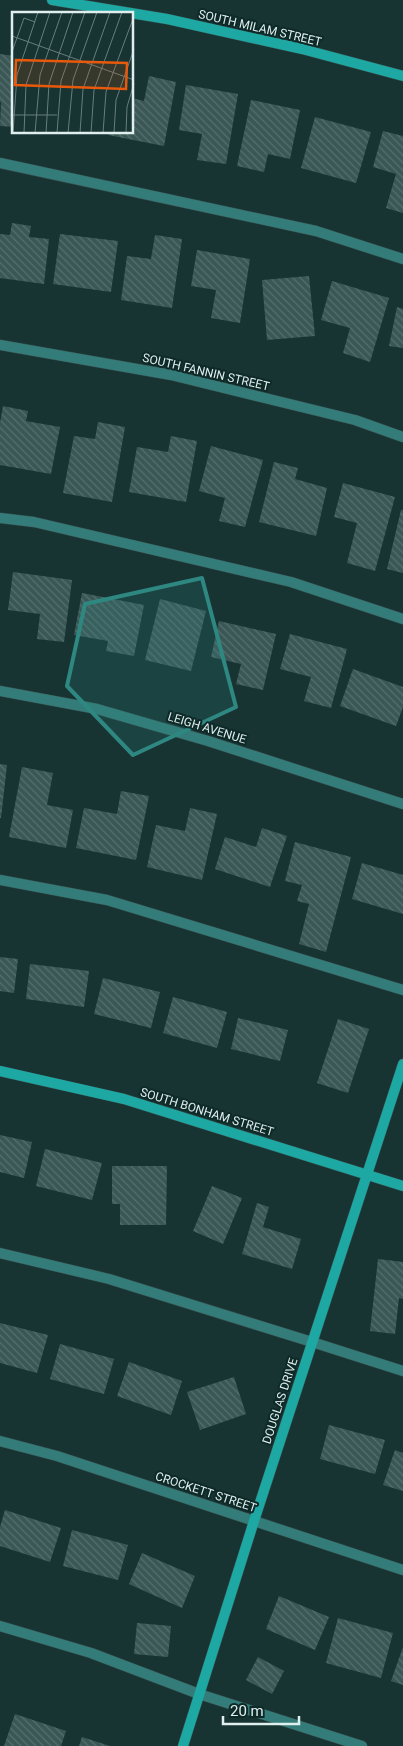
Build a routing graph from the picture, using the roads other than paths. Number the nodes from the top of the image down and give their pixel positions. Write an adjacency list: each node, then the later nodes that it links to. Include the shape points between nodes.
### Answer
1 (52, 0): 2 (street, SOUTH MILAM STREET)
2 (121, 12)
3 (134, 14): 4 (street, SOUTH MILAM STREET, via 302,50)
4 (403, 76)
5 (0, 163): 6 (street, via 316,231)
6 (403, 259)
7 (0, 344): 8 (street, SOUTH FANNIN STREET, via 171,375 355,420)
8 (403, 437)
9 (0, 518): 10 (street, via 34,522 291,582)
10 (403, 618)
11 (0, 691): 12 (street, LEIGH AVENUE, via 97,710 171,730)
12 (403, 804)
13 (0, 880): 14 (street, via 107,900)
14 (403, 990)
15 (403, 1064): 17 (street, DOUGLAS DRIVE)
16 (0, 1072): 17 (street, SOUTH BONHAM STREET, via 124,1100)
17 (367, 1174): 18 (street, SOUTH BONHAM STREET); 20 (street, DOUGLAS DRIVE)
18 (403, 1186)
19 (0, 1253): 20 (street, via 109,1279)
20 (312, 1342): 21 (street); 23 (street, DOUGLAS DRIVE)
21 (403, 1371)
22 (0, 1441): 23 (street, CROCKETT STREET, via 57,1456)
23 (254, 1521): 24 (street, CROCKETT STREET); 26 (street, DOUGLAS DRIVE)
24 (403, 1570)
25 (0, 1626): 26 (street, via 91,1653)
26 (199, 1694): 27 (street, DOUGLAS DRIVE); 28 (street)
27 (183, 1746)
28 (362, 1746)

